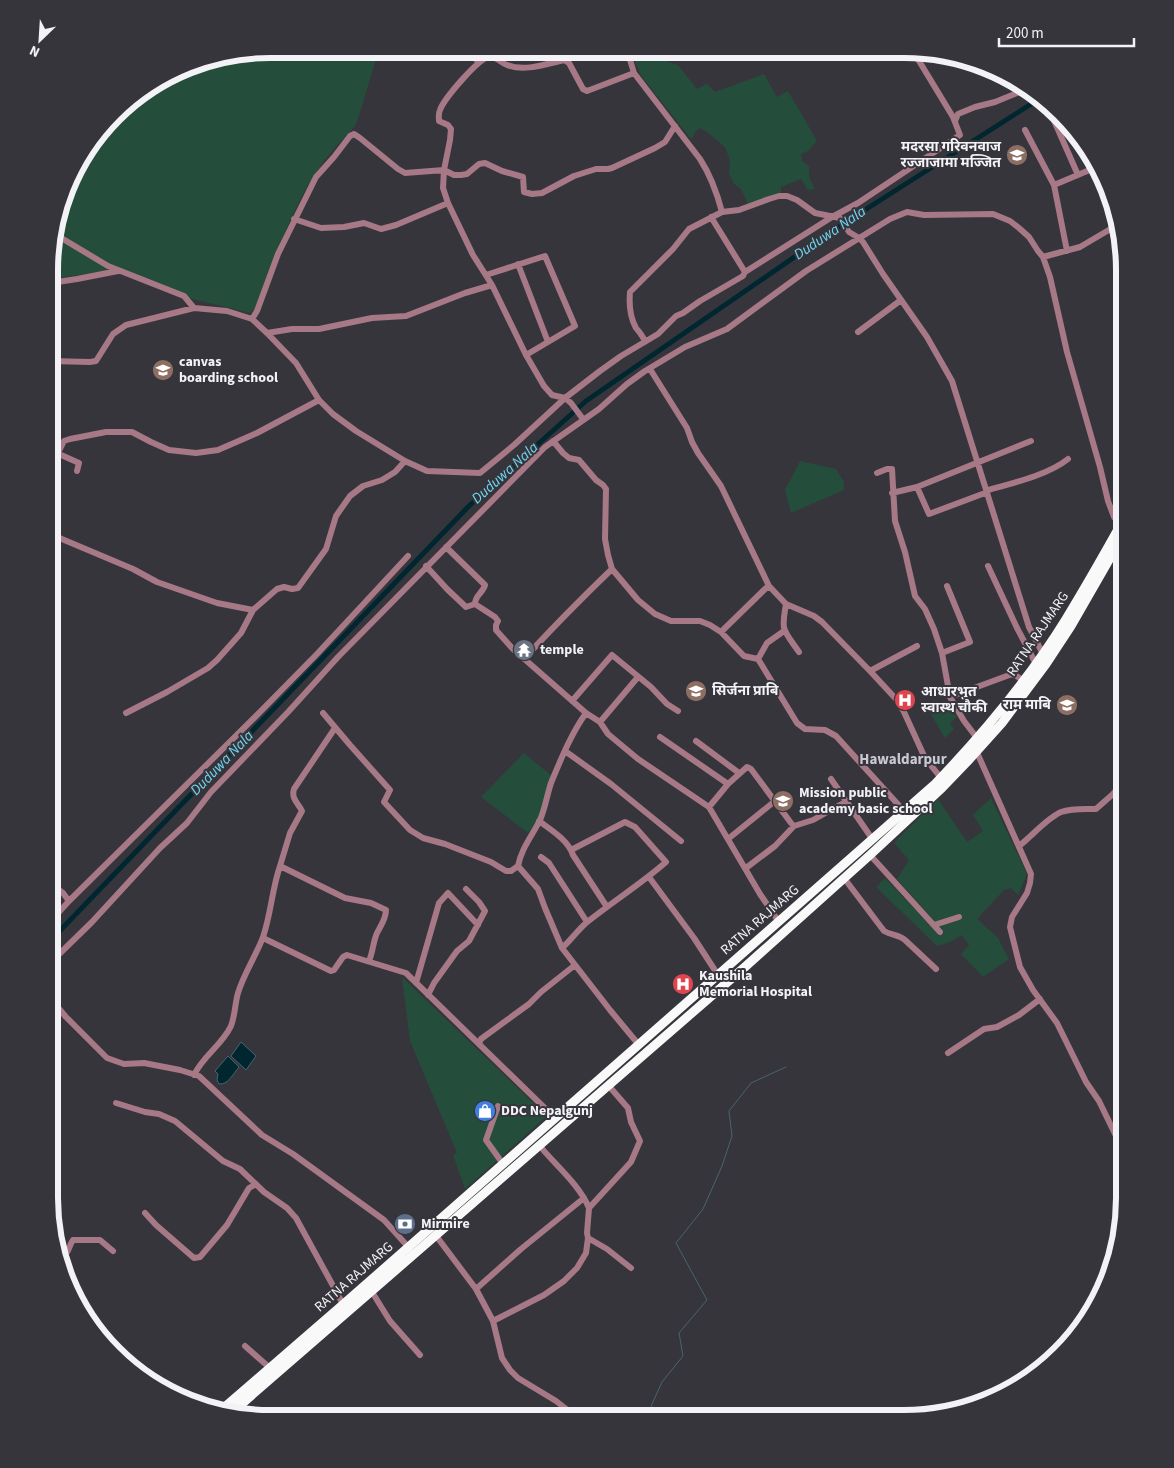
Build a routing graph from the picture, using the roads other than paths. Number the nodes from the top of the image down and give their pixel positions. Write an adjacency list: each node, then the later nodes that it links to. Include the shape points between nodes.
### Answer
1 (475, 58): 6 (street)
2 (485, 58): 6 (street)
3 (494, 58): 7 (street, via 516,68 564,60 587,91)
4 (630, 58): 7 (street)
5 (917, 58): 10 (street)
6 (479, 62): 14 (street, via 465,75 439,112 439,121 451,128)
7 (634, 72): 11 (street)
8 (1021, 92): 10 (street, via 958,114)
9 (1054, 120): 15 (street)
10 (954, 121): 20 (street, via 960,135)
11 (675, 126): 14 (street, via 665,142 647,152 608,170 596,169 574,176 542,193 524,192 523,177 485,163 467,174 454,175); 18 (street, via 709,173)
12 (1025, 130): 16 (street)
13 (1091, 169): 15 (street)
14 (444, 170): 17 (street, via 443,188); 21 (street, via 405,173 354,134 316,177)
15 (1078, 175): 16 (street)
16 (1054, 185): 25 (street)
17 (448, 203): 21 (street, via 381,229 364,223 322,228); 30 (street)
18 (722, 212): 19 (street); 20 (street, via 787,196 815,213)
19 (711, 217): 29 (street); 39 (street, via 689,229 630,292 633,321)
20 (832, 217): 24 (street, via 840,218 849,232); 29 (street)
21 (294, 219): 35 (street)
22 (1112, 228): 25 (street, via 1080,247)
23 (60, 237): 28 (street)
24 (859, 238): 26 (street, via 907,212 924,216 993,214 1010,221 1029,237); 33 (street); 42 (street, via 806,271 727,329 685,347)
25 (1066, 251): 26 (street)
26 (1043, 257): 57 (street, via 1108,501)
27 (518, 264): 30 (street); 38 (street); 38 (street, via 545,256 575,326)
28 (118, 270): 31 (street); 34 (street, via 184,296)
29 (745, 272): 39 (street, via 734,282 676,316)
30 (486, 275): 32 (street)
31 (58, 282)
32 (492, 285): 37 (street, via 406,316); 40 (street)
33 (901, 300): 36 (street); 51 (street, via 952,381)
34 (194, 308): 35 (street, via 227,311); 41 (street, via 126,325 114,334 96,360)
35 (252, 319): 37 (street)
36 (858, 332)
37 (267, 333): 43 (street, via 296,363)
38 (548, 342): 40 (street)
39 (645, 342): 44 (street, via 620,356)
40 (526, 355): 44 (street, via 552,395)
41 (58, 361)
42 (650, 368): 45 (street); 66 (street, via 687,428 698,454 721,486)
43 (319, 400): 48 (street, via 218,450 196,453 169,450 132,432 106,432 64,441); 50 (street, via 356,431)
44 (568, 400): 45 (street); 50 (street, via 480,473 427,471)
45 (583, 419): 46 (street)
46 (553, 440): 61 (street); 65 (street, via 569,458 579,460 606,489 604,539)
47 (1031, 441): 51 (street)
48 (58, 453): 52 (street, via 79,464)
49 (1068, 459): 55 (street, via 1060,466)
50 (405, 461): 70 (street, via 395,472 363,486 350,496 336,516 326,549 298,588 277,588)
51 (978, 463): 54 (street); 55 (street)
52 (77, 471)
53 (877, 473): 56 (street, via 892,469)
54 (917, 487): 55 (street, via 929,514); 56 (street)
55 (986, 491): 76 (street, via 1029,627)
56 (892, 493): 75 (street, via 895,521 915,596 925,609)
57 (1116, 518)
58 (58, 537): 70 (street, via 157,582 217,603)
59 (1116, 537): 76 (highway, RATNA RAJMARG)
60 (1116, 540): 95 (highway, RATNA RAJMARG, via 1072,626 1002,723)
61 (446, 547): 63 (street); 68 (street, via 485,585)
62 (408, 556): 121 (street, via 317,654)
63 (426, 566): 68 (street, via 466,607); 132 (street, via 210,792 187,823)
64 (988, 566): 79 (street)
65 (612, 569): 72 (street, via 638,600 655,614 671,621 700,621); 78 (street)
66 (769, 586): 69 (street); 72 (street)
67 (947, 586): 75 (street, via 970,642)
68 (474, 604): 78 (street, via 495,616 498,621 496,630)
69 (786, 604): 71 (street); 80 (street, via 822,622)
70 (254, 610): 86 (street, via 241,633 208,668)
71 (784, 631): 74 (street); 77 (street, via 767,643)
72 (721, 632): 77 (street, via 744,656)
73 (917, 646): 80 (street)
74 (799, 652)
75 (942, 653): 83 (street)
76 (1043, 654): 79 (highway, RATNA RAJMARG)
77 (758, 658): 104 (street, via 797,723 805,729 825,730 836,736)
78 (524, 659): 84 (street)
79 (1036, 664): 82 (highway, RATNA RAJMARG)
80 (870, 670): 97 (street, via 896,699 924,758)
81 (638, 677): 84 (street, via 612,655); 85 (street); 89 (street)
82 (1024, 680): 83 (street, via 1012,674); 93 (highway, RATNA RAJMARG)
83 (950, 697): 93 (street)
84 (572, 701): 88 (street)
85 (678, 711)
86 (126, 713)
87 (323, 713): 90 (street)
88 (586, 713): 89 (street); 94 (street)
89 (600, 722): 103 (street, via 608,734 638,759)
90 (335, 728): 114 (street, via 294,789 293,798 302,811 290,833); 115 (street, via 390,790 384,802 415,834 491,862 506,871)
91 (660, 737): 99 (street)
92 (696, 740): 96 (street)
93 (975, 740): 95 (street); 97 (highway, RATNA RAJMARG)
94 (565, 751): 105 (street); 109 (street)
95 (976, 752): 110 (street); 112 (highway, RATNA RAJMARG)
96 (739, 773): 99 (street); 101 (street, via 747,767 751,770)
97 (941, 778): 104 (highway, RATNA RAJMARG)
98 (831, 780): 102 (street)
99 (728, 784): 103 (street)
100 (1116, 790): 110 (street, via 1096,809 1061,812)
101 (775, 801): 106 (street); 107 (street)
102 (847, 801): 106 (street, via 813,820); 108 (street)
103 (709, 807): 107 (street)
104 (904, 812): 108 (highway, RATNA RAJMARG)
105 (539, 821): 111 (street); 115 (street)
106 (794, 826): 116 (street, via 775,846)
107 (728, 839): 116 (street)
108 (872, 840): 126 (highway, RATNA RAJMARG)
109 (681, 841)
110 (1019, 846): 139 (street, via 1031,874 1027,893 1012,917 1010,927 1020,967)
111 (571, 850): 117 (street, via 625,822 635,827 666,862); 122 (street)
112 (870, 855): 118 (highway, RATNA RAJMARG); 127 (street)
113 (541, 858): 125 (street, via 549,863)
114 (280, 866): 130 (street); 133 (street, via 345,898 371,903 386,910)
115 (518, 866): 131 (street, via 538,889)
116 (746, 868): 126 (street)
117 (649, 877): 122 (street); 136 (street)
118 (844, 878): 135 (street, via 884,932 905,940); 145 (highway, RATNA RAJMARG)
119 (58, 889): 121 (street)
120 (466, 889): 128 (street, via 485,911)
121 (69, 901): 123 (street)
122 (607, 907): 125 (street)
123 (58, 913)
124 (959, 917): 127 (street)
125 (587, 922): 131 (street)
126 (779, 922): 136 (highway, RATNA RAJMARG)
127 (934, 924): 129 (street)
128 (478, 925): 137 (street, via 448,893 439,903); 138 (street)
129 (940, 932)
130 (263, 938): 133 (street, via 331,971 347,955); 144 (street, via 238,993 232,1024)
131 (562, 948): 134 (street)
132 (58, 955)
133 (369, 961): 137 (street, via 406,973)
134 (575, 965): 141 (street, via 481,1039); 142 (street)
135 (936, 969)
136 (718, 975): 142 (highway, RATNA RAJMARG)
137 (416, 983): 138 (street)
138 (428, 995): 141 (street)
139 (1040, 999): 143 (street, via 1019,1015 984,1030); 149 (street, via 1057,1023)
140 (58, 1008): 144 (street, via 107,1058 124,1064 144,1063)
141 (479, 1044): 148 (street)
142 (639, 1045): 148 (highway, RATNA RAJMARG)
143 (948, 1053)
144 (194, 1075): 159 (street, via 199,1076 262,1135 384,1220)
145 (608, 1085): 150 (highway, RATNA RAJMARG); 154 (street, via 628,1108 640,1141 631,1162)
146 (116, 1103): 152 (street, via 175,1121 223,1161 240,1168)
147 (498, 1106): 151 (street, via 486,1140)
148 (555, 1118): 151 (highway, RATNA RAJMARG)
149 (1116, 1136)
150 (539, 1145): 153 (street); 157 (highway, RATNA RAJMARG)
151 (503, 1164): 156 (highway, RATNA RAJMARG)
152 (256, 1184): 155 (street, via 248,1188 227,1226 200,1257 194,1258); 165 (street, via 296,1218)
153 (584, 1198): 154 (street); 163 (street)
154 (589, 1208): 158 (street)
155 (145, 1213)
156 (430, 1228): 157 (street); 159 (highway, RATNA RAJMARG)
157 (436, 1236): 159 (highway, RATNA RAJMARG); 163 (street)
158 (588, 1238): 162 (street); 166 (street, via 586,1253 564,1281)
159 (412, 1250): 164 (highway, RATNA RAJMARG); 165 (highway, RATNA RAJMARG)
160 (113, 1251): 161 (street, via 100,1240 73,1240)
161 (65, 1253)
162 (631, 1268)
163 (476, 1289): 166 (street)
164 (372, 1292): 168 (street, via 390,1321); 171 (highway, RATNA RAJMARG)
165 (343, 1304): 169 (highway, RATNA RAJMARG)
166 (493, 1321): 172 (street, via 502,1358 510,1370)
167 (245, 1346): 169 (street)
168 (420, 1355)
169 (270, 1368): 170 (highway, RATNA RAJMARG)
170 (226, 1406)
171 (237, 1408)
172 (568, 1410)

